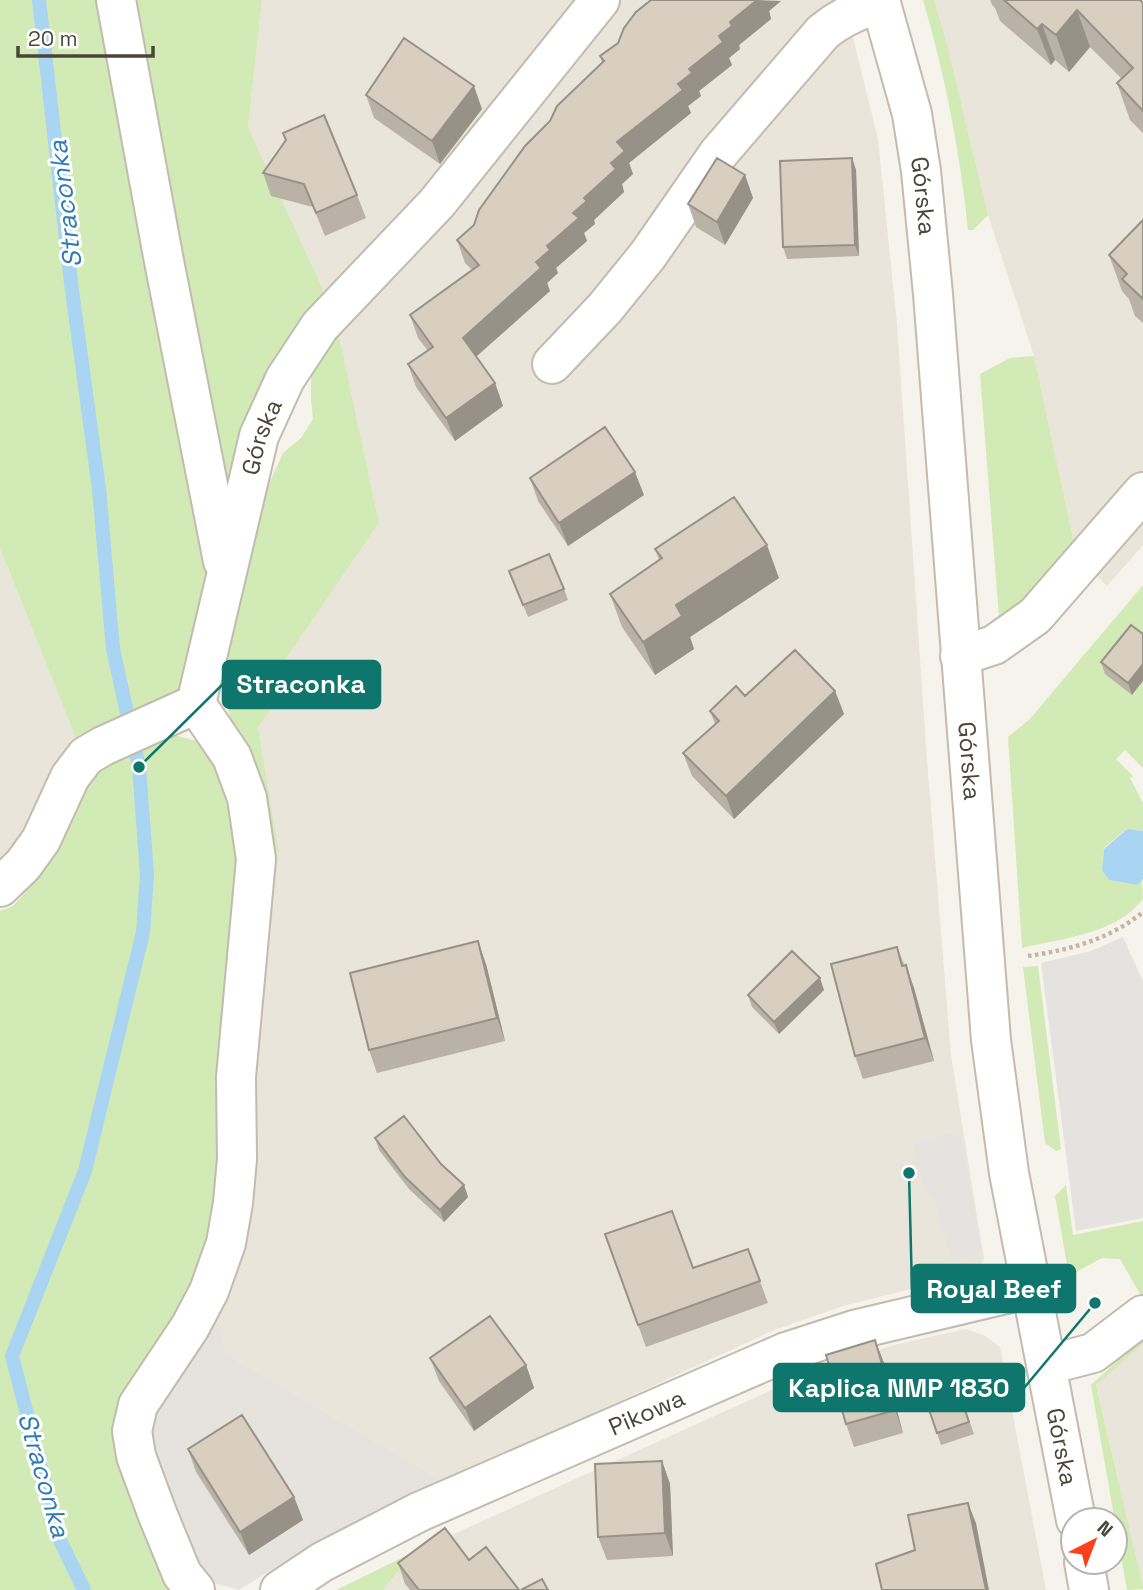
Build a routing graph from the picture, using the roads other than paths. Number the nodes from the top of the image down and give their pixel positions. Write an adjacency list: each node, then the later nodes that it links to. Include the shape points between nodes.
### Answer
1 (116, 0): 6 (street)
2 (600, 0): 6 (street, Górska, via 437,203 320,326 292,368 259,436)
3 (881, 2): 4 (street, via 852,12 823,32 718,154 605,308); 7 (street, Górska, via 912,114 921,171)
4 (552, 364)
5 (1143, 492): 7 (street, via 1035,616 994,645)
6 (226, 574): 8 (street, Górska)
7 (960, 656): 10 (street, Górska, via 991,1040)
8 (179, 712): 9 (street, via 86,756 70,777 41,839); 14 (street, via 232,757 247,798 256,859 236,1077 237,1159 226,1244 190,1327 138,1405 132,1431 136,1456 182,1574)
9 (0, 887)
10 (1031, 1288): 12 (street, Górska); 15 (street, Pikowa, via 854,1330 786,1352 419,1512 322,1562)
11 (1143, 1315): 12 (street, via 1093,1353)
12 (1046, 1365): 13 (street, Górska)
13 (1073, 1506)
14 (195, 1590)
15 (280, 1590)

